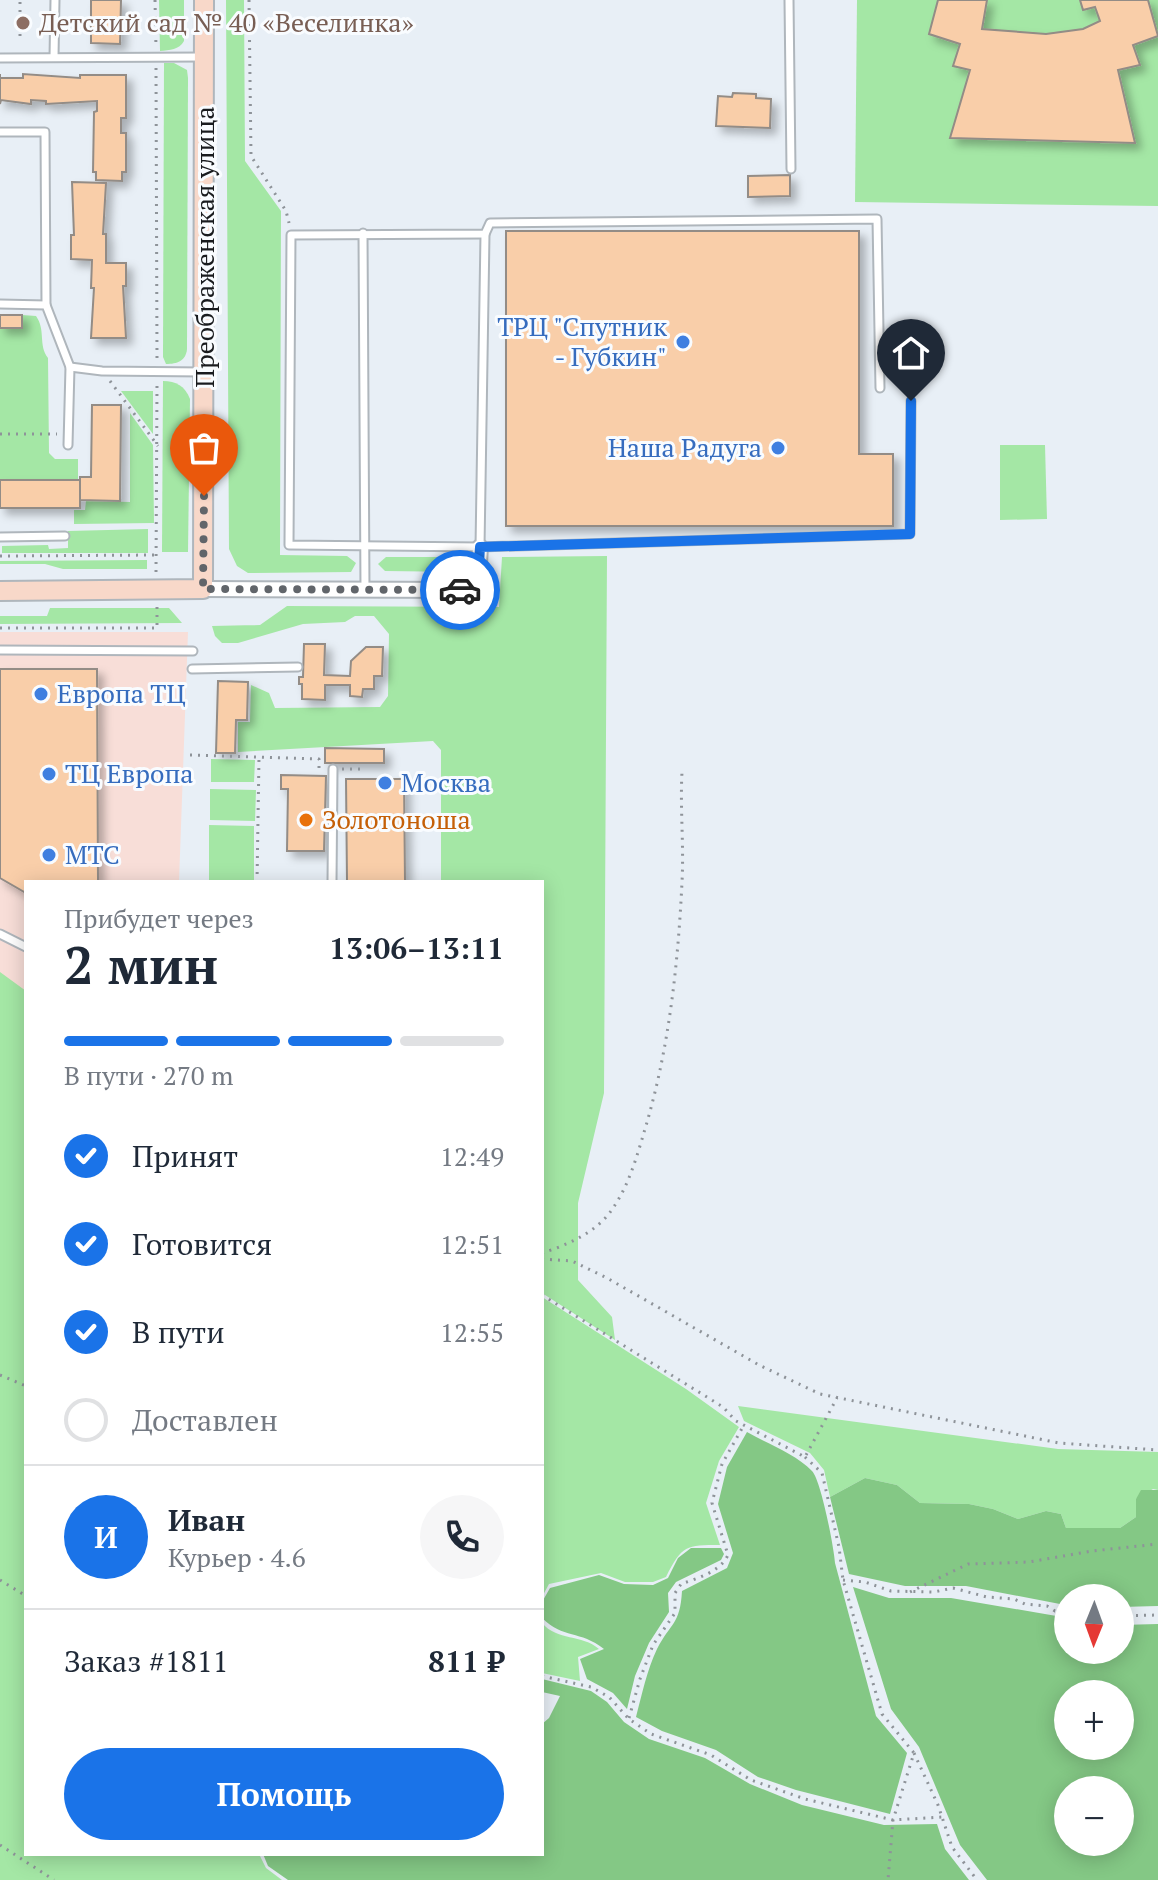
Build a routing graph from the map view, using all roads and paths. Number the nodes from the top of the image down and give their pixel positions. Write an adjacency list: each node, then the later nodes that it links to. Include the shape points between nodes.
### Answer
1 (20, 0): 7 (path)
2 (55, 0): 8 (lane)
3 (155, 0): 11 (path)
4 (204, 0): 9 (main road, Преображенская улица)
5 (249, 0): 16 (path, via 251,156 286,211)
6 (789, 0): 13 (lane)
7 (20, 36)
8 (54, 57): 10 (lane); 11 (lane)
9 (205, 57): 11 (lane); 22 (main road, Преображенская улица)
10 (0, 58)
11 (156, 58): 21 (path)
12 (0, 132): 18 (lane, via 45,132)
13 (791, 169)
14 (363, 233): 15 (lane); 16 (lane); 31 (lane)
15 (485, 234): 23 (lane, via 490,223 877,219); 32 (lane)
16 (291, 235): 31 (lane, via 289,545)
17 (0, 304): 18 (lane)
18 (46, 305): 19 (lane)
19 (70, 367): 20 (lane); 26 (lane)
20 (102, 371): 21 (lane); 28 (path)
21 (157, 372): 22 (lane); 28 (path)
22 (205, 372): 35 (main road, Преображенская улица)
23 (880, 388)
24 (911, 401): 32 (lane, via 910,534)
25 (0, 434): 26 (path)
26 (68, 434): 27 (lane)
27 (68, 445)
28 (158, 446): 33 (path)
29 (65, 536): 30 (lane)
30 (0, 537)
31 (366, 546): 32 (lane); 37 (lane)
32 (480, 547): 37 (street, via 478,580 468,590)
33 (156, 555): 34 (path); 36 (path)
34 (0, 556)
35 (203, 589): 36 (main road); 37 (street)
36 (156, 590): 38 (main road); 39 (path, via 157,628)
37 (365, 590)
38 (0, 591)
39 (0, 628)
40 (0, 650): 41 (lane)
41 (193, 651)
42 (298, 667): 43 (lane)
43 (192, 669)
44 (190, 755): 45 (path)
45 (259, 757): 46 (path, via 319,759 319,769); 49 (path)
46 (333, 769): 47 (path); 50 (lane)
47 (366, 769)
48 (682, 772): 53 (path, via 683,879 671,1015 652,1106 633,1167 612,1210 589,1232)
49 (257, 880)
50 (332, 880)
51 (0, 934): 52 (lane)
52 (24, 946)
53 (544, 1252)
54 (544, 1259): 58 (path, via 572,1261 759,1365)
55 (544, 1296): 59 (path)
56 (0, 1375): 57 (path)
57 (24, 1385)
58 (837, 1398): 60 (path, via 1059,1443); 61 (path)
59 (744, 1425): 61 (path); 71 (path, via 722,1464 712,1503 728,1555 724,1564 681,1584 675,1593 675,1613 653,1645)
60 (1158, 1450)
61 (805, 1457): 64 (path, via 822,1473)
62 (1158, 1544): 65 (path, via 1029,1562 968,1564)
63 (0, 1580): 66 (path)
64 (843, 1580): 65 (path); 72 (path, via 882,1714)
65 (910, 1592): 67 (path, via 953,1588)
66 (24, 1595)
67 (1054, 1610)
68 (1158, 1615): 69 (path)
69 (1134, 1616)
70 (544, 1676): 71 (path, via 591,1687)
71 (629, 1719): 74 (path, via 651,1734 711,1755 751,1780)
72 (914, 1753): 73 (path); 74 (path)
73 (942, 1817): 74 (path); 78 (path, via 952,1847)
74 (893, 1820): 77 (path)
75 (0, 1845): 76 (path)
76 (54, 1880)
77 (888, 1880)
78 (977, 1880)

